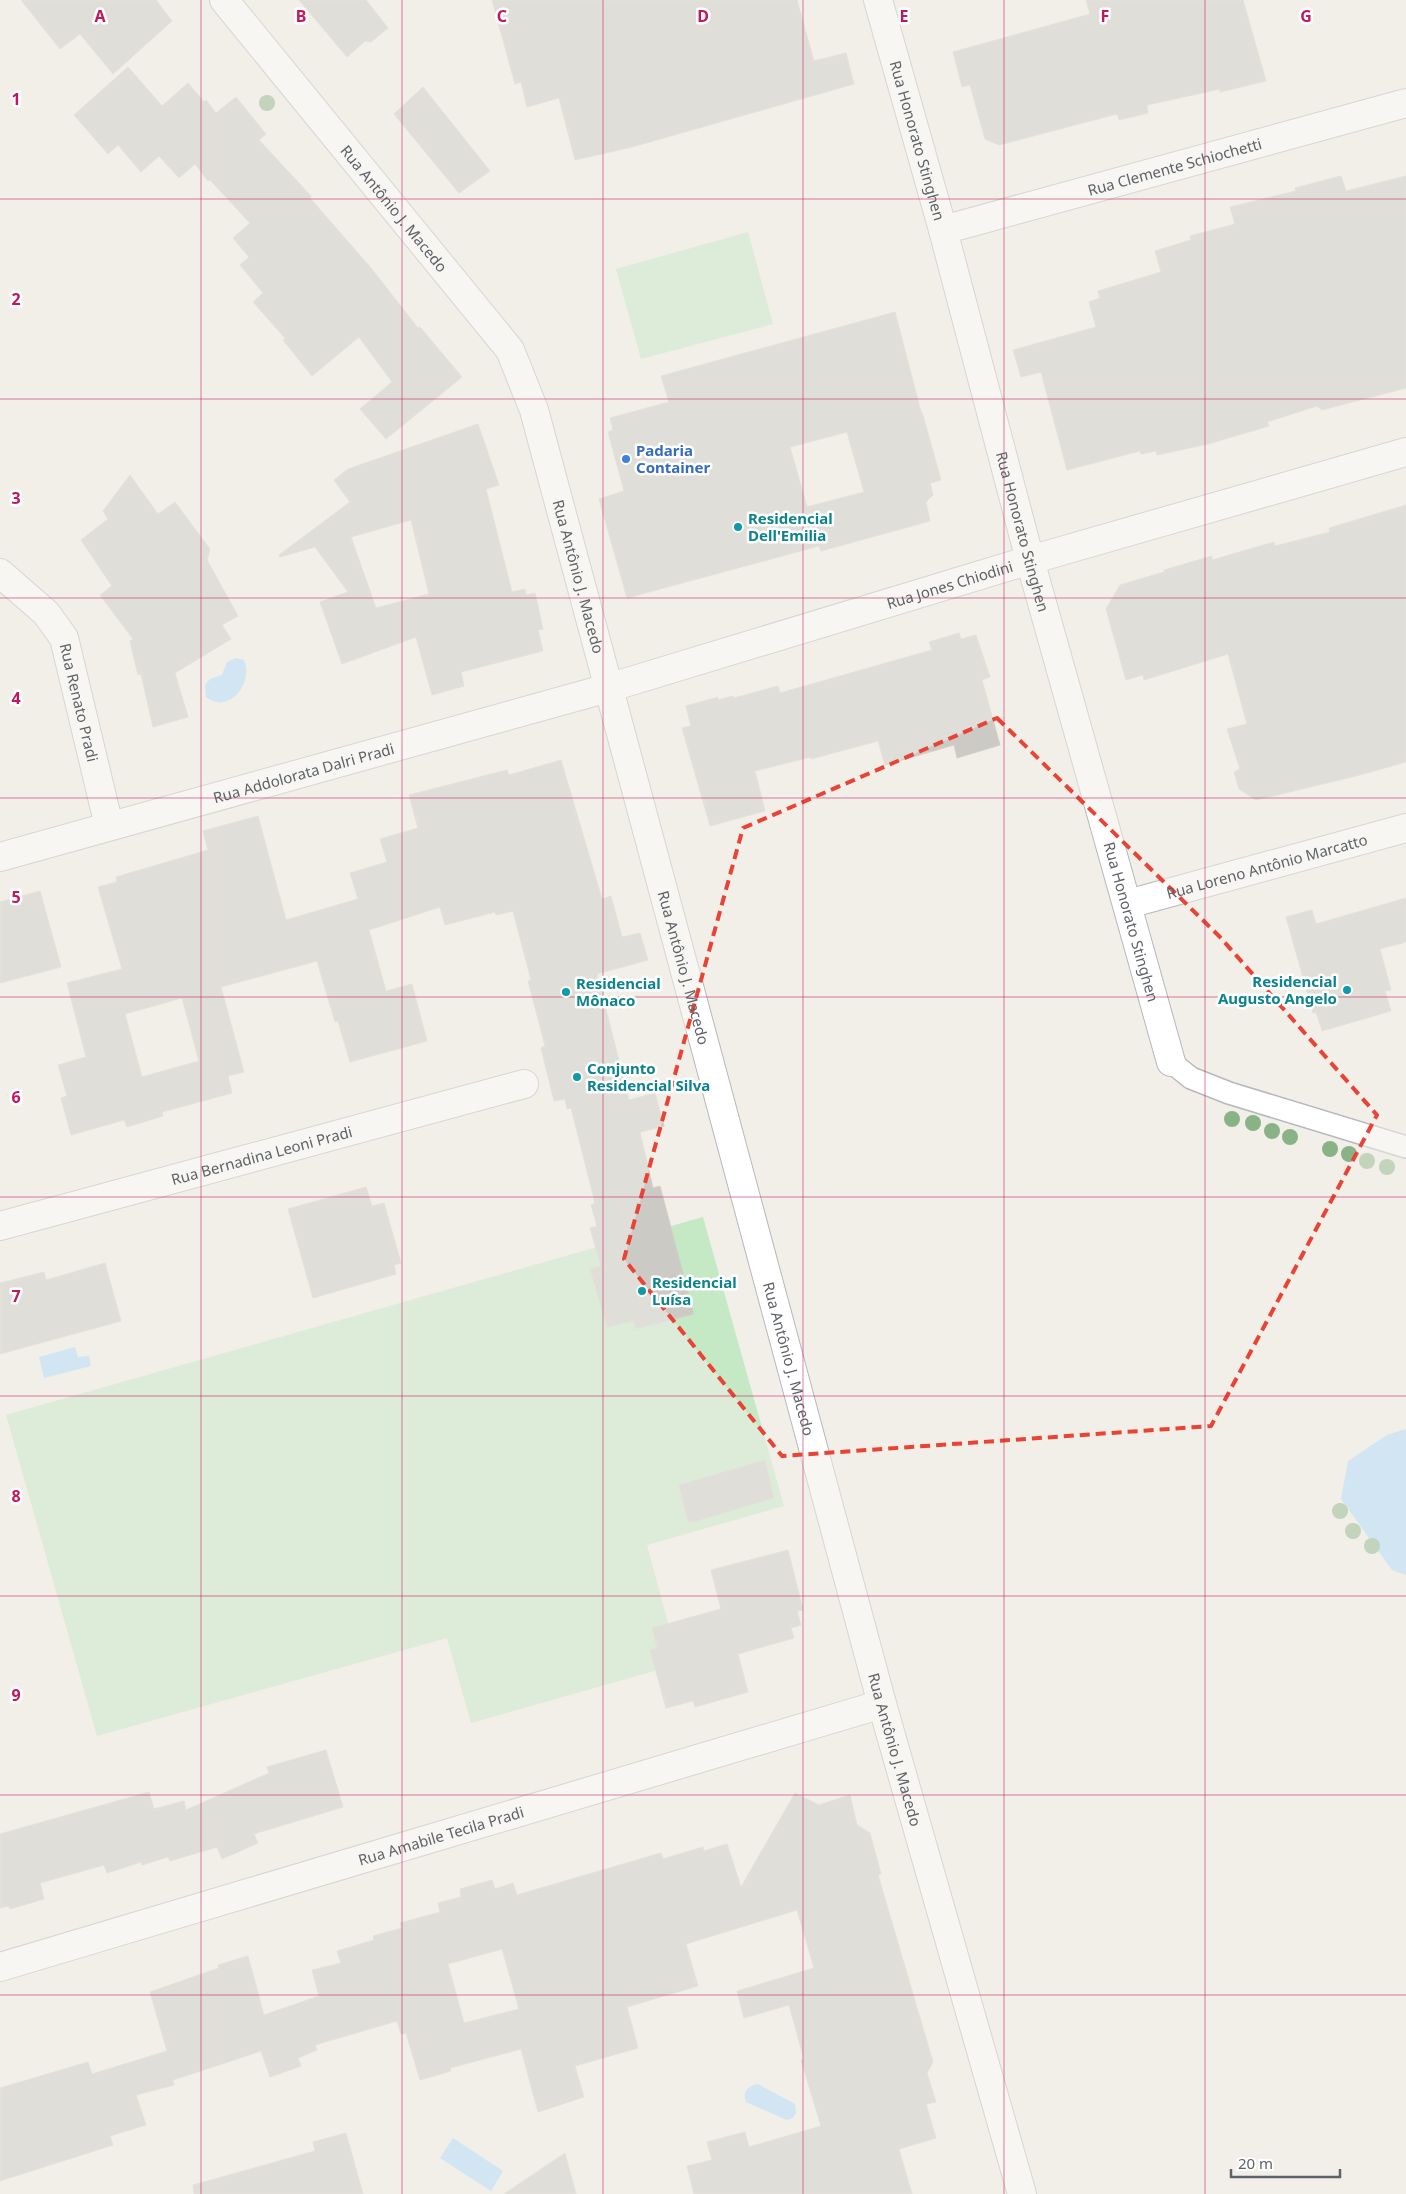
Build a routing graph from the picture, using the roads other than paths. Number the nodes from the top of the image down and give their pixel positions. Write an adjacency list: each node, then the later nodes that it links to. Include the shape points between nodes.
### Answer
1 (224, 0): 8 (street, Rua Antônio J. Macedo, via 510,350 534,410)
2 (878, 0): 4 (street, Rua Honorato Stinghen)
3 (1406, 103): 4 (street, Rua Clemente Schiochetti)
4 (943, 230): 6 (street, Rua Honorato Stinghen)
5 (1406, 452): 6 (street, Rua Jones Chiodini)
6 (1030, 560): 8 (street, Rua Jones Chiodini); 12 (street, Rua Honorato Stinghen)
7 (0, 573): 9 (street, Rua Renato Pradi, via 46,612 64,638)
8 (608, 688): 9 (street, Rua Addolorata Dalri Pradi); 17 (street, Rua Antônio J. Macedo)
9 (109, 826): 11 (street, Rua Addolorata Dalri Pradi)
10 (1406, 828): 12 (street, Rua Loreno Antônio Marcatto)
11 (0, 856)
12 (1128, 904): 13 (street, Rua Honorato Stinghen)
13 (1171, 1062): 15 (lane, via 1191,1078 1229,1093)
14 (524, 1084): 16 (street, Rua Bernadina Leoni Pradi)
15 (1406, 1147)
16 (0, 1226)
17 (882, 1704): 18 (street, Rua Amabile Tecila Pradi); 19 (street, Rua Antônio J. Macedo)
18 (0, 1966)
19 (1022, 2194)

